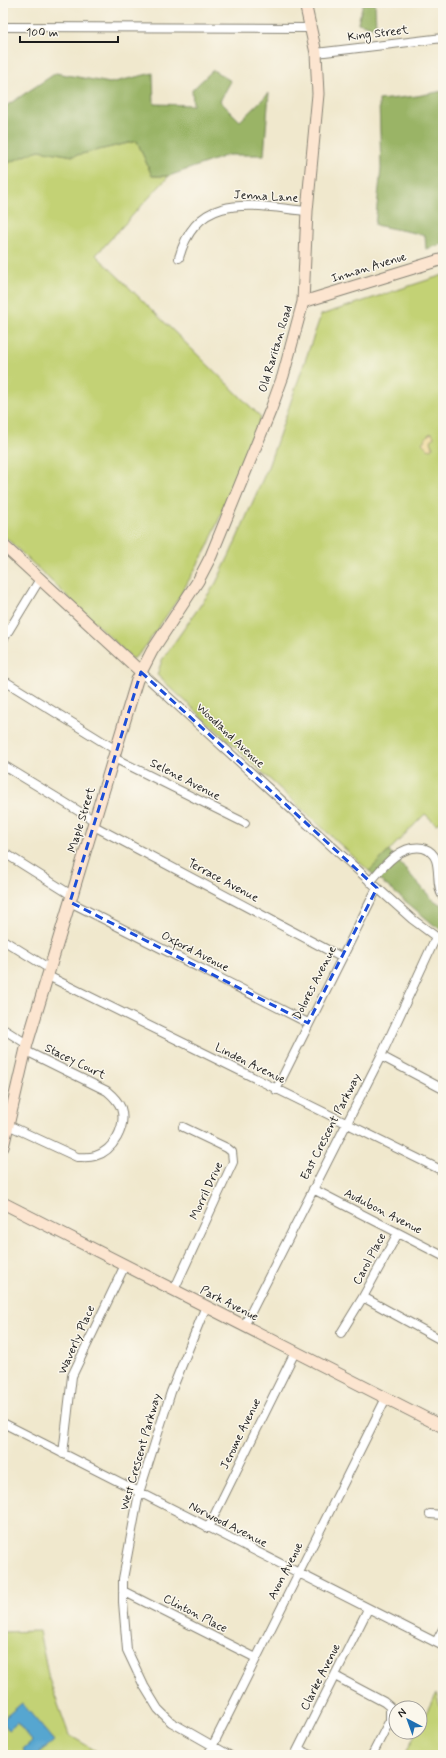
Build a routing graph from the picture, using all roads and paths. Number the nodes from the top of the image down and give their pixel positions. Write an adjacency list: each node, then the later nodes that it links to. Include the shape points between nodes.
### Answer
1 (305, 3): 3 (main road, Old Raritan Road)
2 (3, 27): 3 (street)
3 (311, 28): 5 (main road, Old Raritan Road)
4 (443, 38): 5 (street, King Street)
5 (316, 53): 6 (main road, Old Raritan Road, via 318,94)
6 (306, 211): 7 (street, Jenna Lane, via 238,205 220,209 201,220 191,231 183,243); 9 (main road, Old Raritan Road)
7 (179, 258)
8 (443, 259): 9 (main road, Inman Avenue)
9 (303, 302): 13 (main road, Old Raritan Road, via 269,416 212,556)
10 (3, 545): 11 (main road, Woodland Avenue)
11 (40, 579): 12 (street); 13 (main road, Woodland Avenue)
12 (3, 640)
13 (141, 672): 15 (main road, Maple Street); 20 (street, Woodland Avenue)
14 (3, 680): 15 (street, Selene Avenue)
15 (115, 754): 17 (street, Selene Avenue); 18 (main road, Maple Street)
16 (3, 765): 18 (street, Terrace Avenue)
17 (245, 823)
18 (95, 824): 23 (main road, Maple Street); 26 (street, Terrace Avenue)
19 (3, 852): 23 (street, Oxford Avenue)
20 (370, 882): 21 (street, Woodland Avenue); 22 (street, via 392,858 408,849 426,849 434,855)
21 (377, 888): 24 (street, Woodland Avenue); 26 (street, Dolores Avenue)
22 (443, 896)
23 (71, 899): 27 (main road, Maple Street); 28 (street, Oxford Avenue)
24 (439, 939): 31 (street, East Crescent Parkway)
25 (3, 940): 27 (street, Linden Avenue)
26 (341, 957): 28 (street, Dolores Avenue)
27 (49, 972): 30 (main road, Maple Street); 33 (street, Linden Avenue)
28 (308, 1024): 33 (street, Dolores Avenue)
29 (3, 1029): 30 (street)
30 (27, 1048): 34 (main road, Maple Street); 34 (street, Stacey Court, via 107,1091 121,1109 120,1129 117,1138 103,1153 87,1158 77,1157)
31 (381, 1056): 32 (street); 35 (street, East Crescent Parkway)
32 (443, 1089)
33 (276, 1090): 35 (street, Linden Avenue)
34 (7, 1122): 37 (main road, Maple Street)
35 (347, 1123): 38 (street, Linden Avenue); 39 (street, East Crescent Parkway)
36 (183, 1127): 44 (street, Morril Drive, via 227,1148 234,1157)
37 (3, 1147)
38 (443, 1171)
39 (313, 1190): 41 (street, Audubon Avenue); 47 (street, East Crescent Parkway)
40 (3, 1203): 43 (main road, Park Avenue)
41 (398, 1232): 42 (street, Audubon Avenue); 45 (street, Carol Place)
42 (443, 1256)
43 (125, 1265): 44 (main road, Park Avenue); 54 (street, Waverly Place, via 72,1376)
44 (174, 1290): 46 (main road, Park Avenue)
45 (363, 1297): 48 (street, Carol Place); 49 (street, Carol Place)
46 (206, 1306): 47 (main road, Park Avenue); 55 (street, West Crescent Parkway, via 171,1392)
47 (244, 1326): 50 (main road, Park Avenue)
48 (341, 1333)
49 (443, 1341)
50 (296, 1352): 51 (main road, Park Avenue); 58 (street, Jerome Avenue)
51 (386, 1398): 53 (main road, Park Avenue); 59 (street, Avon Avenue)
52 (3, 1423): 54 (street, Norwood Avenue)
53 (443, 1427)
54 (63, 1454): 55 (street, Norwood Avenue)
55 (139, 1493): 58 (street, Norwood Avenue); 60 (street, West Crescent Parkway)
56 (430, 1514): 57 (street)
57 (443, 1515)
58 (208, 1528): 59 (street, Norwood Avenue)
59 (298, 1574): 61 (street, Norwood Avenue); 64 (street, Avon Avenue)
60 (123, 1591): 64 (street, Clinton Place); 66 (street, West Crescent Parkway, via 127,1650 144,1686 158,1709 171,1722)
61 (368, 1609): 63 (street, Norwood Avenue); 65 (street, Clarke Avenue)
62 (443, 1629): 63 (street)
63 (439, 1644)
64 (256, 1658): 66 (street, Avon Avenue)
65 (335, 1676): 67 (street, Clarke Avenue); 71 (street, via 390,1707 390,1720)
66 (212, 1746): 68 (street, Avon Avenue); 69 (street, West Crescent Parkway)
67 (297, 1752): 70 (street)
68 (208, 1755)
69 (229, 1755)
70 (311, 1755)
71 (372, 1755)

